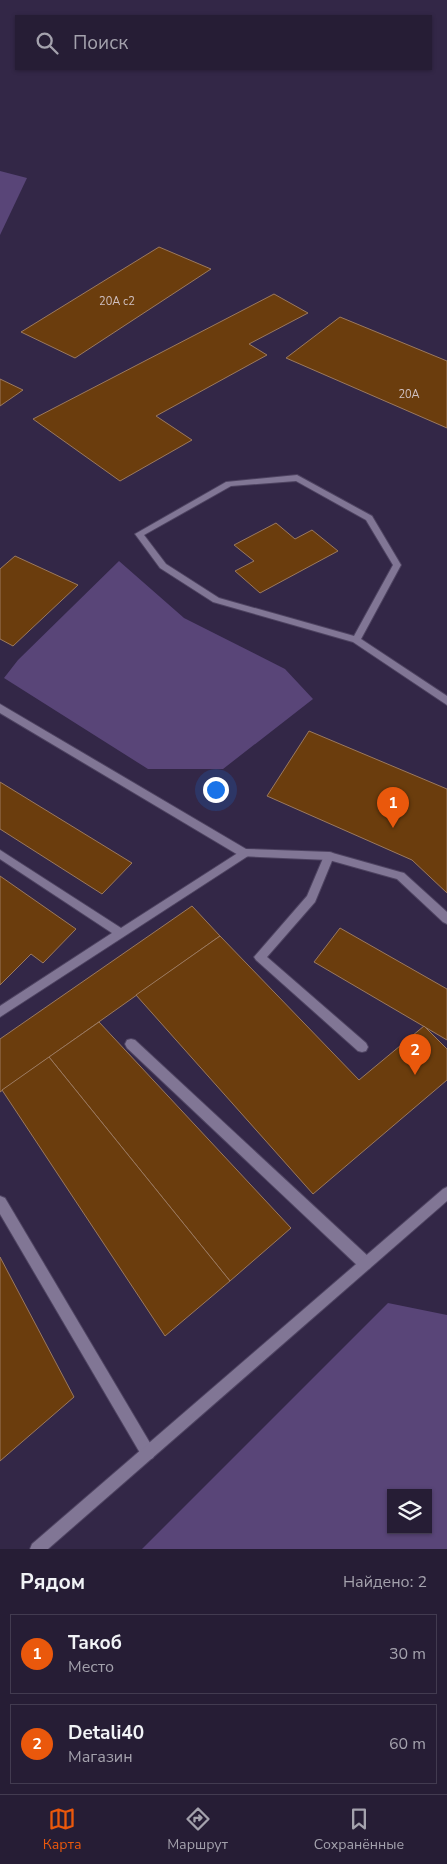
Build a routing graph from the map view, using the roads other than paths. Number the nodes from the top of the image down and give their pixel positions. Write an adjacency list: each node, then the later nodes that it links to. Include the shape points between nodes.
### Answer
1 (356, 640): 1 (street, via 216,600 163,566 138,534 229,484 297,478 369,518 397,565); 2 (street)
2 (447, 700)
3 (0, 708): 4 (street)
4 (244, 853): 6 (street); 8 (street)
5 (0, 854): 8 (street)
6 (329, 856): 7 (street, via 400,876); 11 (street, via 311,899 260,957)
7 (447, 919)
8 (120, 933): 9 (street)
9 (2, 1009)
10 (131, 1044): 14 (street)
11 (362, 1047)
12 (447, 1193): 14 (street)
13 (0, 1202): 15 (street)
14 (365, 1263): 15 (street)
15 (148, 1453): 16 (street)
16 (37, 1549)

